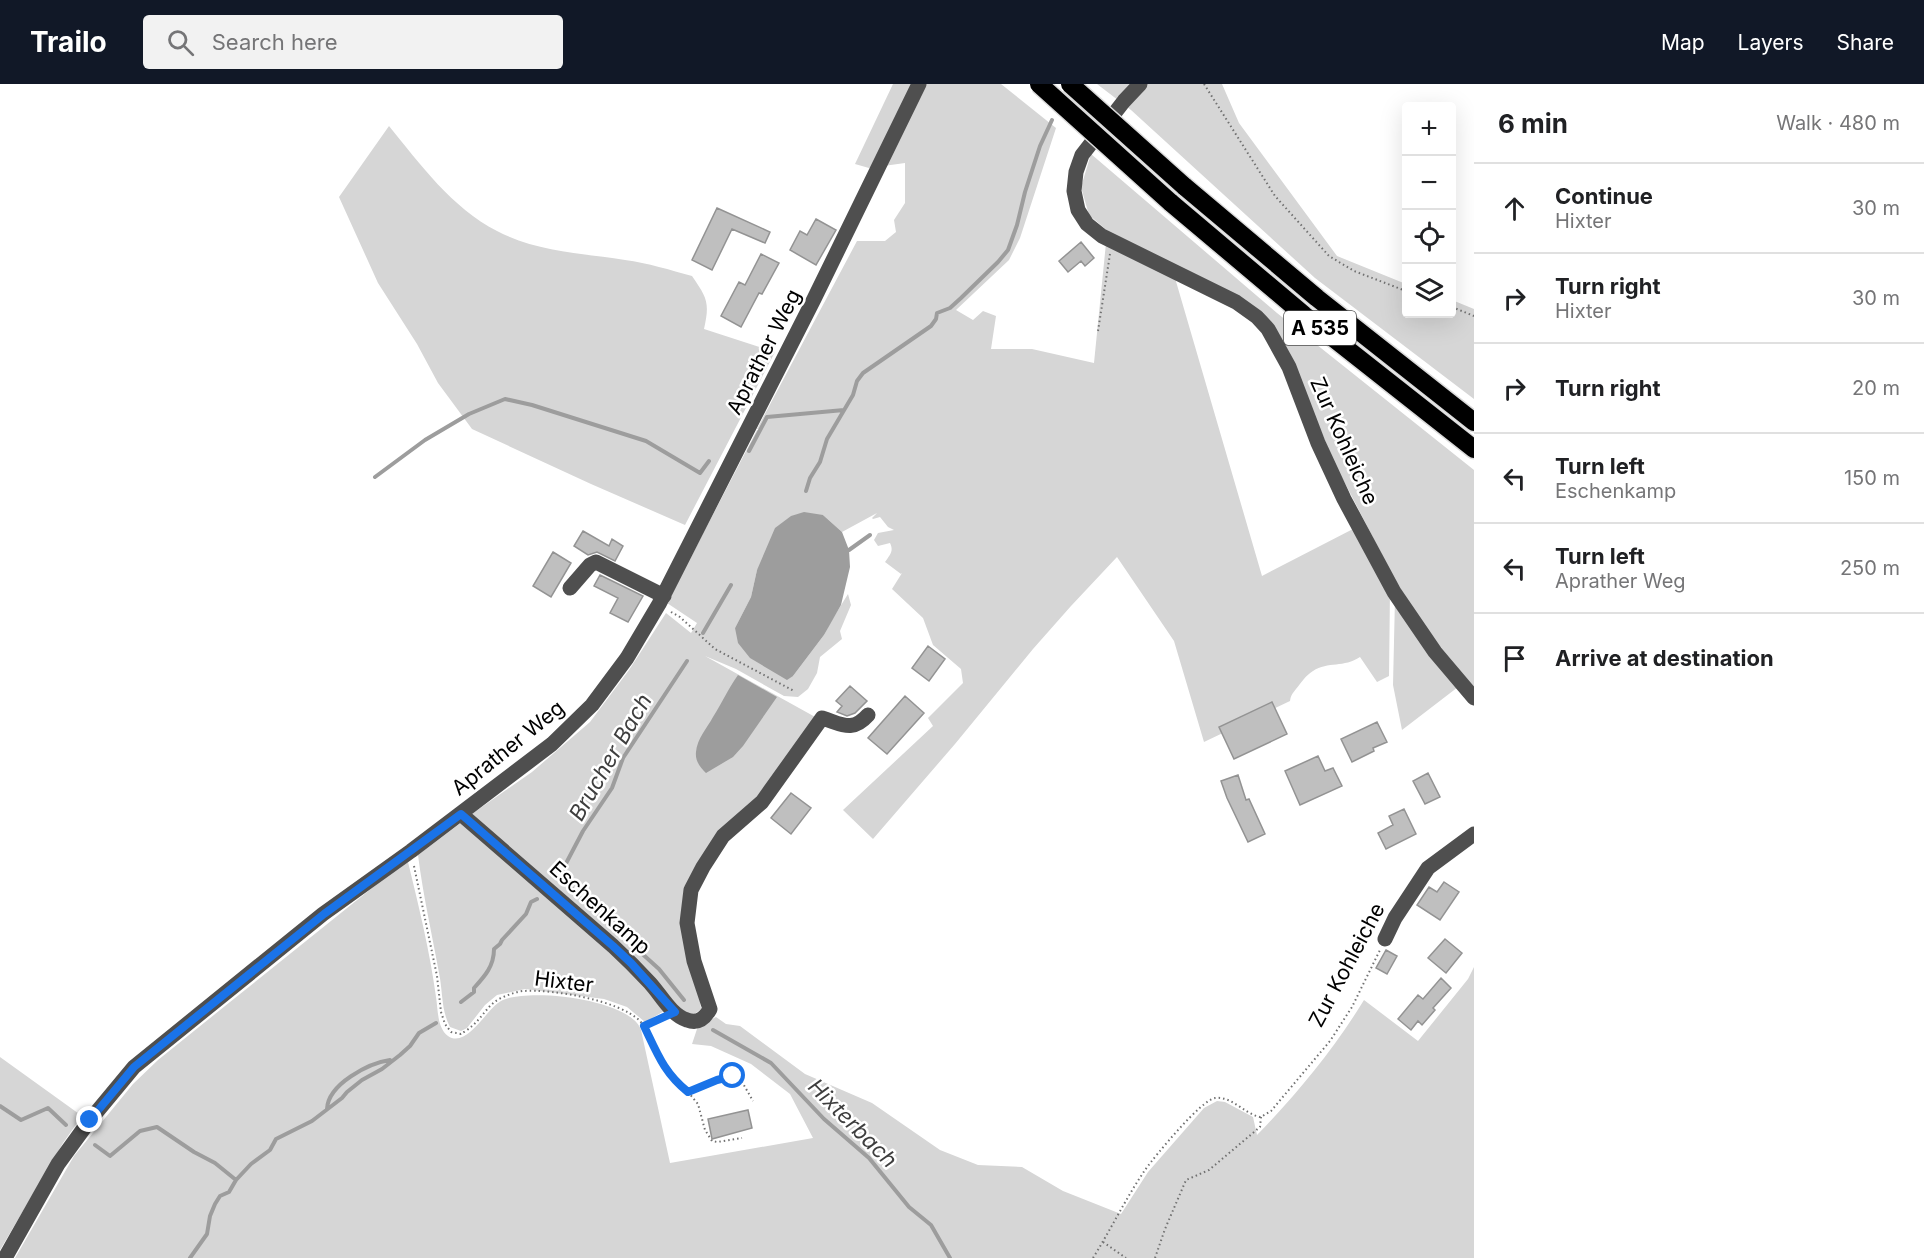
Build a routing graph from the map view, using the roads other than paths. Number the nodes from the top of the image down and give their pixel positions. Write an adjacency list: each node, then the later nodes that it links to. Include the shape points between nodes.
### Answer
1 (919, 84): 8 (street, Aprather Weg)
2 (1039, 84): 6 (highway, A 535, bridge, via 1304,315)
3 (1070, 84): 5 (highway, A 535, bridge, via 1317,298)
4 (1140, 84): 9 (street, Zur Kohleiche, via 1082,154 1074,191 1078,210 1102,236 1236,302 1268,329 1289,367 1344,499 1394,592 1435,652)
5 (1474, 422)
6 (1474, 449)
7 (570, 588): 8 (street, via 596,562)
8 (661, 600): 11 (street, Aprather Weg, via 627,658 592,705 552,744)
9 (1474, 698)
10 (868, 716): 11 (street, Eschenkamp, via 851,727 822,718 762,802 723,836 691,890 687,922 694,961 710,1009 697,1022 675,1012 613,946)
11 (461, 814): 14 (street, Aprather Weg, via 324,914 134,1067 58,1164)
12 (1474, 834): 13 (street, Zur Kohleiche, via 1428,868)
13 (1385, 939)
14 (5, 1258)

